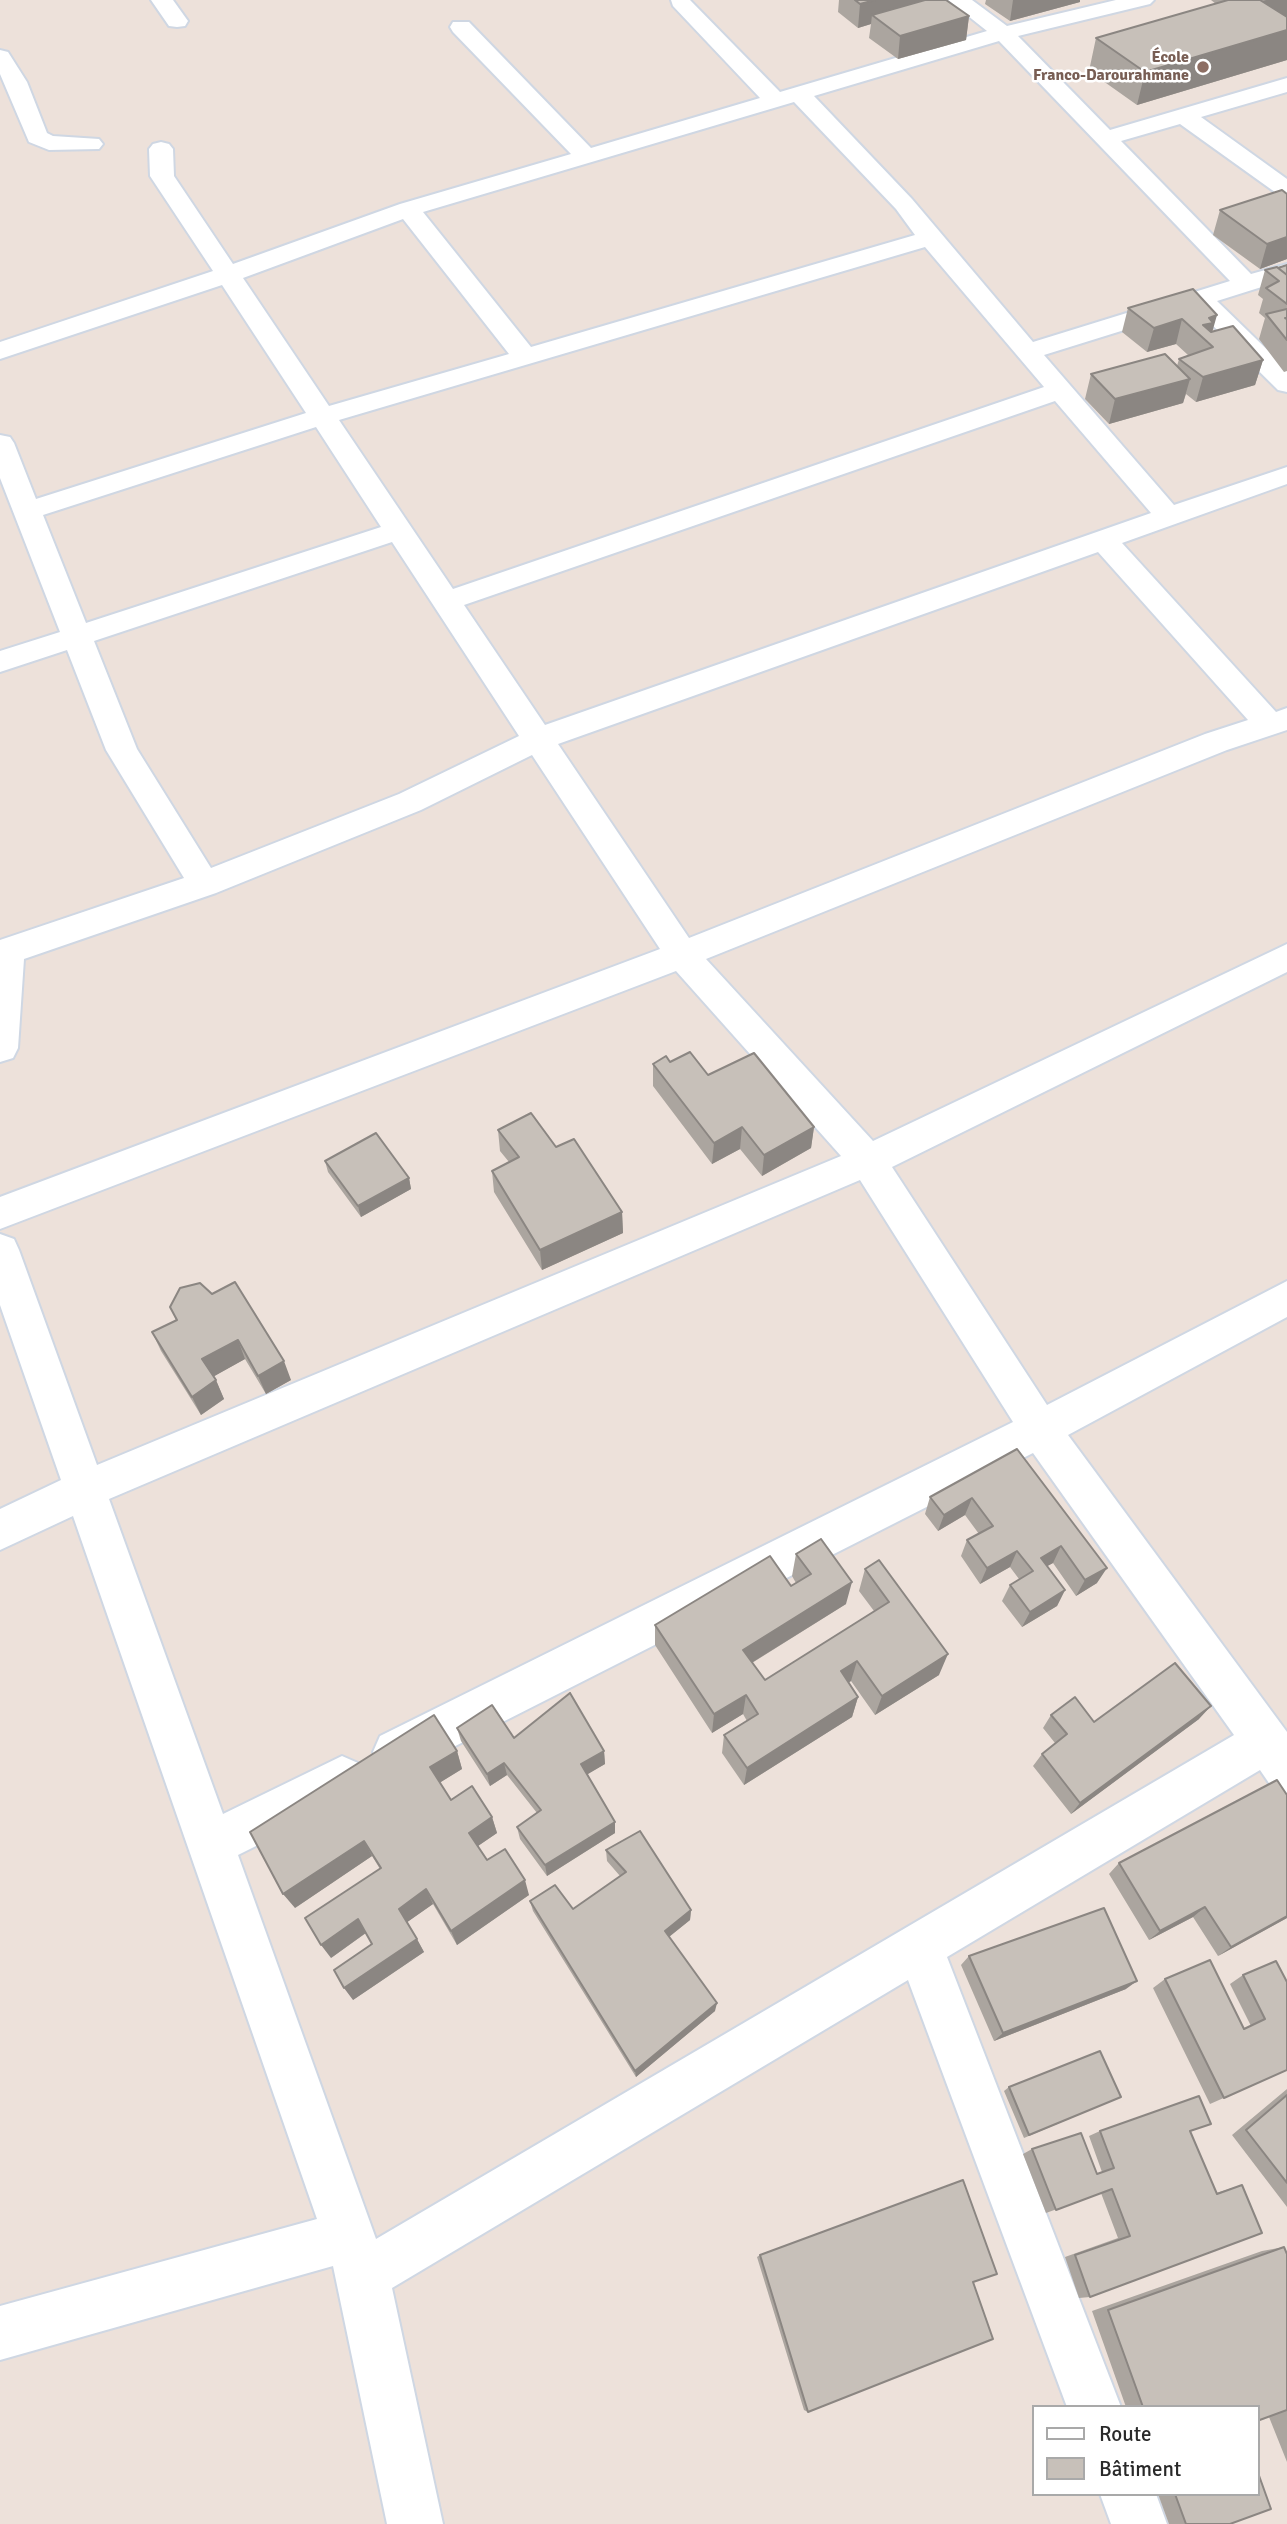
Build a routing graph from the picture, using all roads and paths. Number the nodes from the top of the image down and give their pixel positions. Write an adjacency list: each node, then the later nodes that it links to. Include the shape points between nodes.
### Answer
1 (162, 0): 5 (street)
2 (959, 0): 7 (street)
3 (1143, 0): 7 (street)
4 (680, 2): 10 (street)
5 (177, 20)
6 (461, 27): 15 (street)
7 (1003, 33): 10 (street); 12 (street)
8 (0, 57): 13 (street, via 16,82 37,137 49,143)
9 (1287, 85): 11 (street)
10 (786, 97): 15 (street); 18 (street, via 904,204)
11 (1183, 115): 12 (street); 16 (street)
12 (1107, 138): 21 (street)
13 (91, 144)
14 (161, 149): 20 (street, via 162,176)
15 (585, 155): 17 (street)
16 (1287, 190)
17 (408, 209): 20 (street); 25 (street)
18 (930, 238): 24 (street); 25 (street)
19 (1287, 271): 21 (street)
20 (227, 275): 23 (street); 28 (street)
21 (1246, 284): 22 (street)
22 (1199, 298): 24 (street); 26 (street)
23 (0, 351)
24 (1028, 352): 27 (street)
25 (525, 357): 28 (street)
26 (1287, 384)
27 (1061, 390): 32 (street); 35 (street)
28 (324, 415): 31 (street); 33 (street)
29 (0, 443): 31 (street)
30 (1287, 475): 32 (street)
31 (27, 511): 36 (street)
32 (1169, 517): 34 (street)
33 (400, 530): 35 (street); 36 (street)
34 (1103, 540): 38 (street); 39 (street)
35 (447, 601): 39 (street)
36 (77, 636): 37 (street); 40 (street, via 122,750)
37 (0, 662)
38 (1278, 722): 42 (street, via 1216,742)
39 (539, 740): 40 (street, via 410,802); 42 (street)
40 (204, 884): 41 (street)
41 (3, 952): 44 (street)
42 (682, 955): 45 (street); 46 (street)
43 (1287, 957): 45 (street)
44 (0, 1048)
45 (868, 1161): 49 (street); 50 (street)
46 (0, 1213)
47 (0, 1250): 50 (street)
48 (1287, 1298): 49 (street)
49 (1040, 1429): 52 (street); 53 (street)
50 (86, 1489): 51 (street); 53 (street)
51 (0, 1530)
52 (1276, 1755): 54 (street)
53 (209, 1845): 55 (street)
54 (919, 1946): 55 (street); 57 (street)
55 (356, 2256): 56 (street); 59 (street)
56 (0, 2333)
57 (1093, 2405)
58 (1129, 2496): 60 (street)
59 (415, 2524)
60 (1139, 2524)

